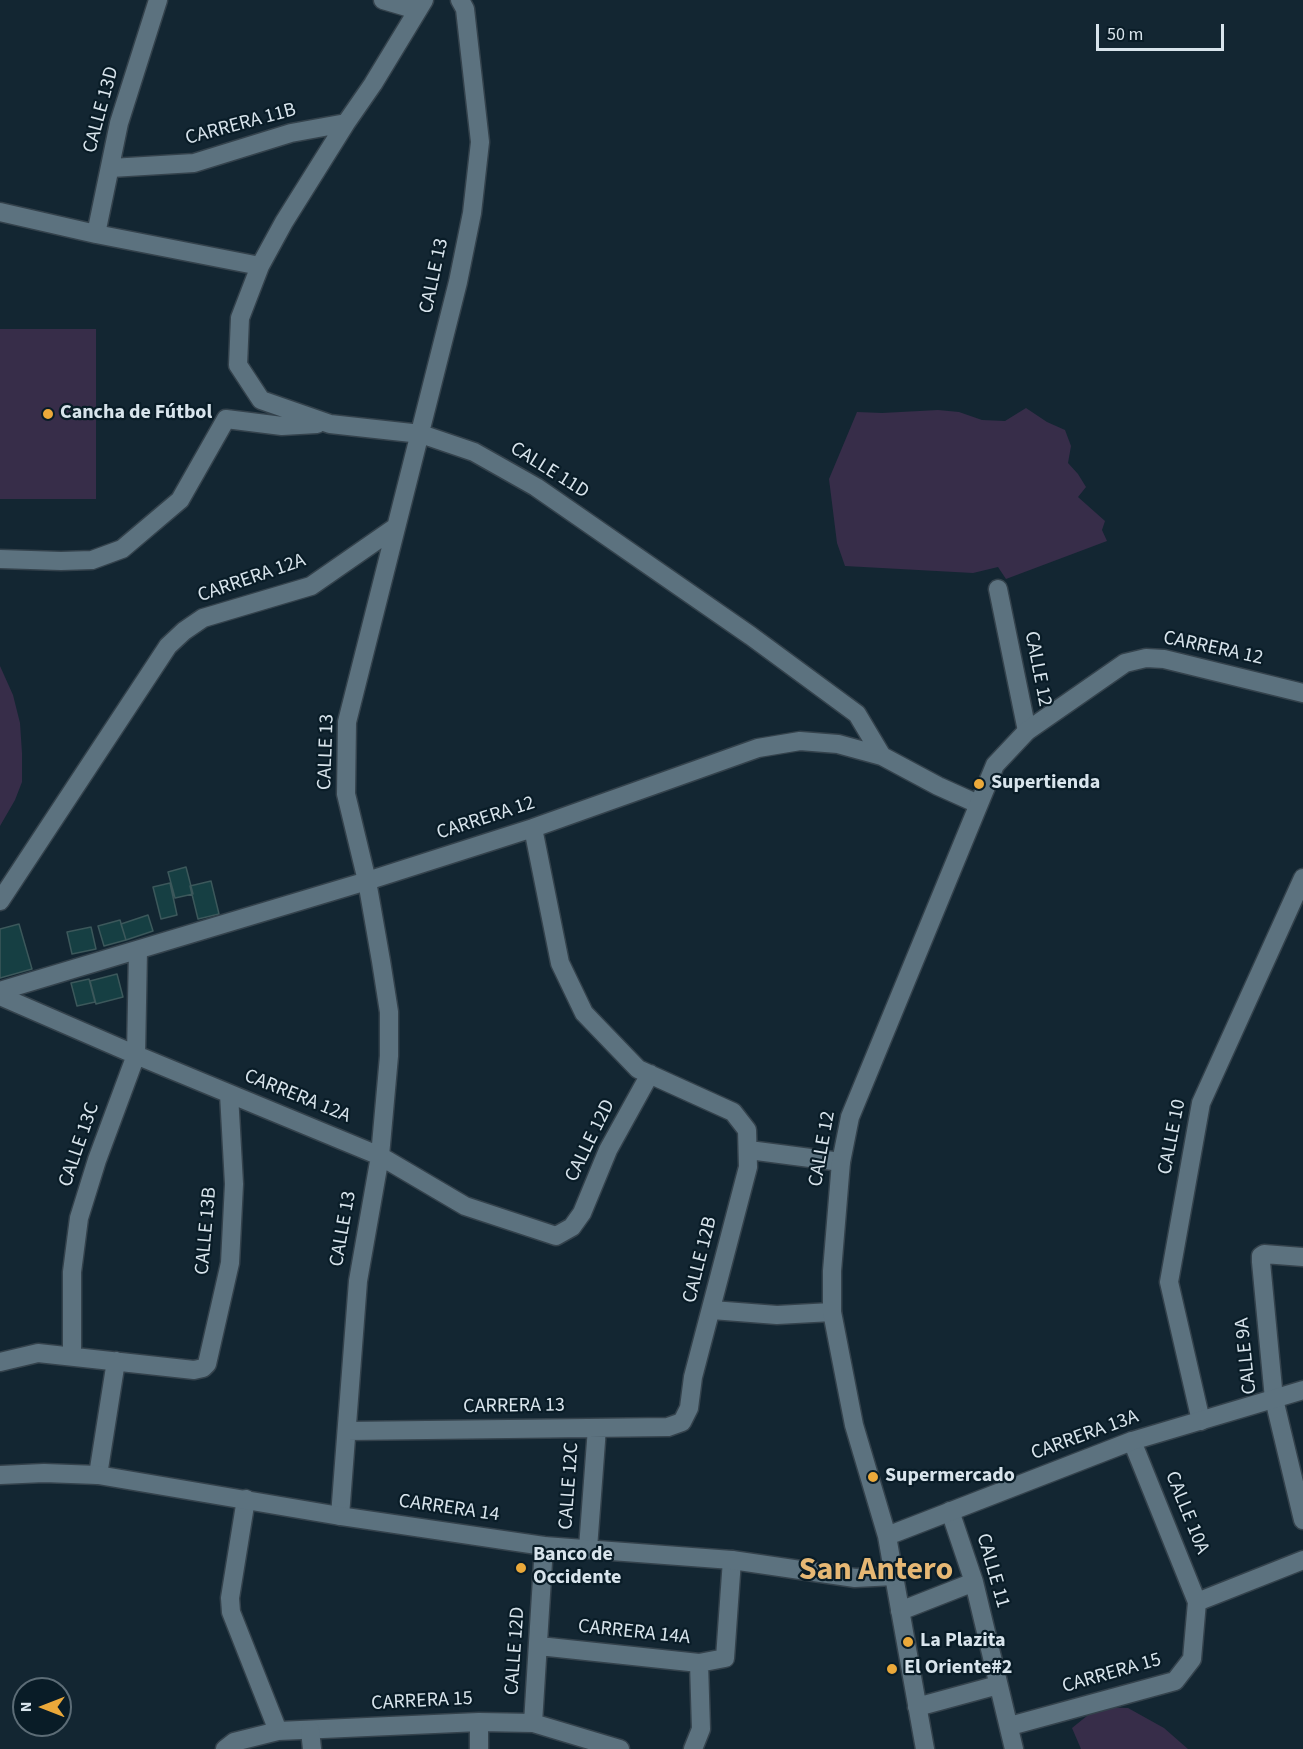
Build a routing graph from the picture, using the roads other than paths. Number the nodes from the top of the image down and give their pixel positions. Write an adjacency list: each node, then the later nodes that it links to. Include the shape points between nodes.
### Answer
1 (158, 0): 6 (street, CALLE 13D, via 119,123)
2 (383, 0): 4 (street)
3 (460, 0): 11 (street, CALLE 13, via 465,9 480,142 472,213 458,282)
4 (421, 5): 5 (street, CALLE 11D)
5 (346, 123): 6 (street, CARRERA 11B, via 291,133 194,163); 9 (street, CALLE 11D)
6 (111, 168): 8 (street, CALLE 13D)
7 (0, 212): 8 (street)
8 (96, 234): 9 (street)
9 (260, 266): 10 (street, CALLE 11D, via 240,318 238,365 261,400)
10 (330, 423): 11 (street, CALLE 11D); 13 (street, via 282,426 226,419 180,500 122,549 92,560)
11 (420, 434): 12 (street, CALLE 13); 17 (street, CALLE 11D, via 474,452 556,500 857,714)
12 (396, 527): 21 (street, CALLE 13, via 347,722 346,794); 22 (street, CARRERA 12A, via 311,586 204,618 168,646)
13 (0, 559)
14 (998, 589): 16 (street, CALLE 12)
15 (1303, 693): 16 (street, CARRERA 12, via 1190,664 1146,658 1125,663)
16 (1027, 731): 18 (street, CALLE 12, via 995,765)
17 (882, 756): 18 (street, CARRERA 12); 19 (street, CARRERA 12, via 838,744 800,741 758,748)
18 (978, 804): 31 (street, CALLE 12, via 849,1117)
19 (533, 828): 21 (street, CARRERA 12); 27 (street, via 560,963 584,1013 638,1069)
20 (1303, 878): 41 (street, CALLE 10, via 1201,1103 1169,1282)
21 (367, 881): 23 (street, CARRERA 12); 30 (street, CALLE 13, via 388,1012)
22 (0, 900)
23 (138, 950): 24 (street, CARRERA 12); 26 (street, CALLE 13C)
24 (0, 990)
25 (0, 996): 26 (street, CARRERA 12A)
26 (136, 1055): 28 (street, CARRERA 12A); 36 (street, CALLE 13C, via 79,1218 72,1272)
27 (650, 1074): 29 (street, CALLE 12B, via 733,1112 747,1130); 32 (street, CALLE 12D)
28 (229, 1094): 30 (street, CARRERA 12A); 37 (street, CALLE 13B, via 234,1184 230,1263 207,1364 194,1370)
29 (749, 1150): 31 (street); 34 (street, CALLE 12B)
30 (380, 1156): 32 (street, CARRERA 12A, via 465,1206 556,1236); 44 (street, CALLE 13, via 358,1281)
31 (841, 1162): 35 (street, CALLE 12)
32 (572, 1227)
33 (1303, 1257): 40 (street, CALLE 9A, via 1261,1256)
34 (712, 1310): 35 (street, via 777,1315); 42 (street, CALLE 12B, via 693,1377 689,1408)
35 (832, 1312): 52 (street, CALLE 12, via 854,1425)
36 (72, 1356): 37 (street); 38 (street, via 38,1353)
37 (116, 1361): 47 (street)
38 (0, 1362)
39 (1303, 1390): 40 (street, CARRERA 13A)
40 (1274, 1399): 41 (street, CARRERA 13A); 51 (street, CALLE 9A)
41 (1201, 1420): 45 (street, CARRERA 13A)
42 (682, 1422): 43 (street, CARRERA 13, via 668,1427)
43 (597, 1428): 44 (street, CARRERA 13); 54 (street, CALLE 12C)
44 (347, 1431): 50 (street, CALLE 13)
45 (1132, 1441): 49 (street, CARRERA 13A); 59 (street, CALLE 10A)
46 (0, 1475): 47 (street, CARRERA 14)
47 (98, 1475): 48 (street, CARRERA 14)
48 (246, 1500): 50 (street, CARRERA 14); 69 (street, via 231,1612)
49 (950, 1511): 52 (street, CARRERA 13A); 58 (street, CALLE 11)
50 (340, 1516): 53 (street, CARRERA 14)
51 (1303, 1520)
52 (887, 1536): 57 (street, CALLE 12)
53 (544, 1546): 54 (street, CARRERA 14); 61 (street, CALLE 12D)
54 (588, 1548): 55 (street, CARRERA 14)
55 (732, 1560): 57 (street, CARRERA 14, via 855,1578); 62 (street, CARRERA 14A, via 724,1658)
56 (1303, 1560): 59 (street)
57 (894, 1576): 60 (street, CALLE 12)
58 (974, 1582): 60 (street); 63 (street, CALLE 11)
59 (1197, 1602): 67 (street, CARRERA 15, via 1192,1659 1175,1681)
60 (900, 1611): 64 (street, CALLE 12)
61 (539, 1646): 62 (street, CARRERA 14A); 66 (street, CALLE 12D)
62 (699, 1663): 74 (street, via 701,1729)
63 (998, 1685): 64 (street); 67 (street, CALLE 11)
64 (917, 1707): 75 (street, CALLE 12)
65 (479, 1722): 66 (street, CARRERA 15); 68 (street, CARRERA 15); 72 (street)
66 (533, 1723): 73 (street, CARRERA 15)
67 (1010, 1726): 76 (street, CALLE 11)
68 (310, 1730): 69 (street, CARRERA 15); 71 (street)
69 (278, 1731): 70 (street, CARRERA 15)
70 (225, 1748)
71 (312, 1749)
72 (479, 1749)
73 (620, 1749)
74 (693, 1749)
75 (925, 1749)
76 (1014, 1749)

